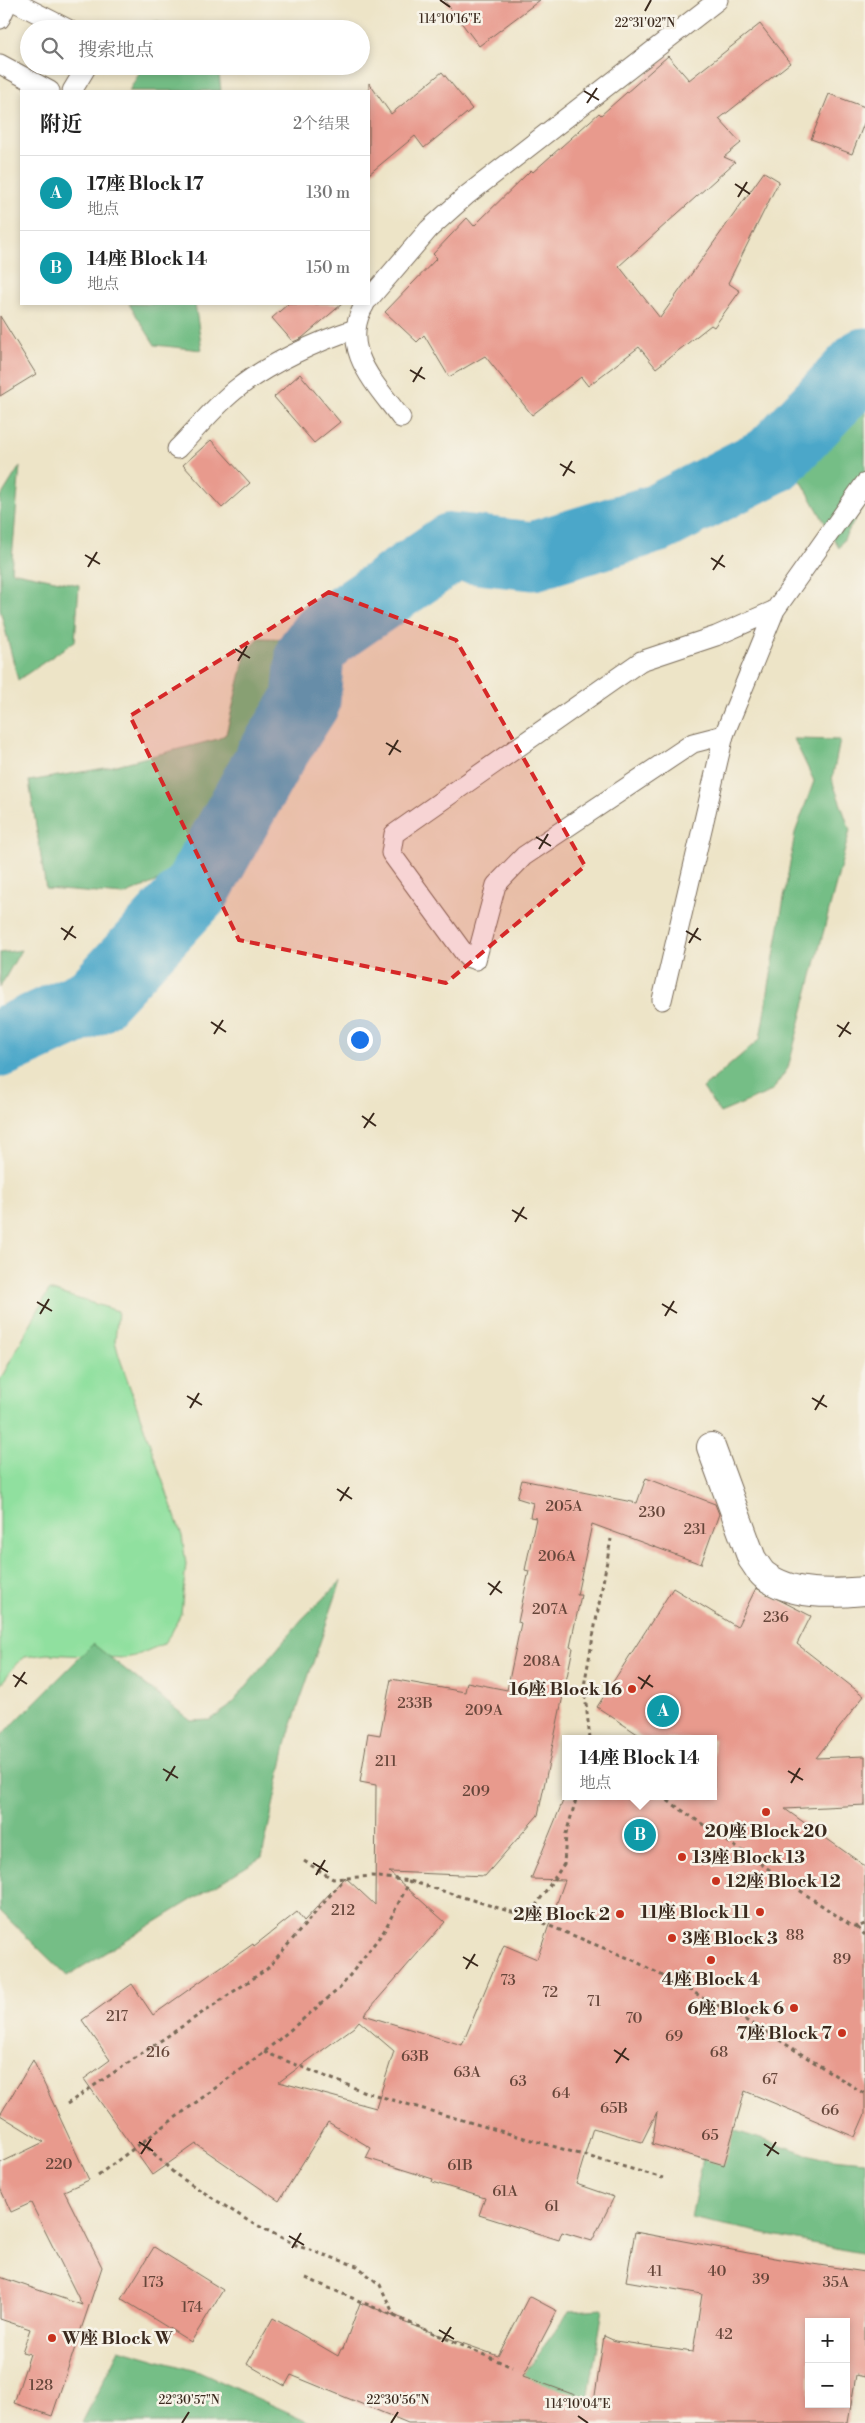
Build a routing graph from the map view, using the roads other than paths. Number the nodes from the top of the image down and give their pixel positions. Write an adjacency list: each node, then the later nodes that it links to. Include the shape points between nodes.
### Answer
1 (10, 0): 3 (lane); 4 (lane)
2 (718, 0): 11 (lane, via 467,195 429,229)
3 (0, 19)
4 (50, 20)
5 (0, 64): 6 (lane)
6 (20, 75)
7 (20, 75): 9 (lane)
8 (82, 75): 10 (lane)
9 (48, 90)
10 (73, 90)
11 (370, 298)
12 (365, 305): 13 (lane)
13 (355, 329): 14 (lane, via 355,342 364,368); 15 (lane, via 328,338 246,381)
14 (401, 418)
15 (177, 449)
16 (865, 483): 17 (lane)
17 (774, 610): 18 (lane); 18 (lane, via 716,636 641,661 394,834 391,853 467,957 476,960 496,885 524,856 693,743)
18 (724, 735): 19 (lane)
19 (662, 1000)
20 (711, 1447): 21 (street, via 752,1559 762,1574 789,1588 806,1592)
21 (865, 1591)

